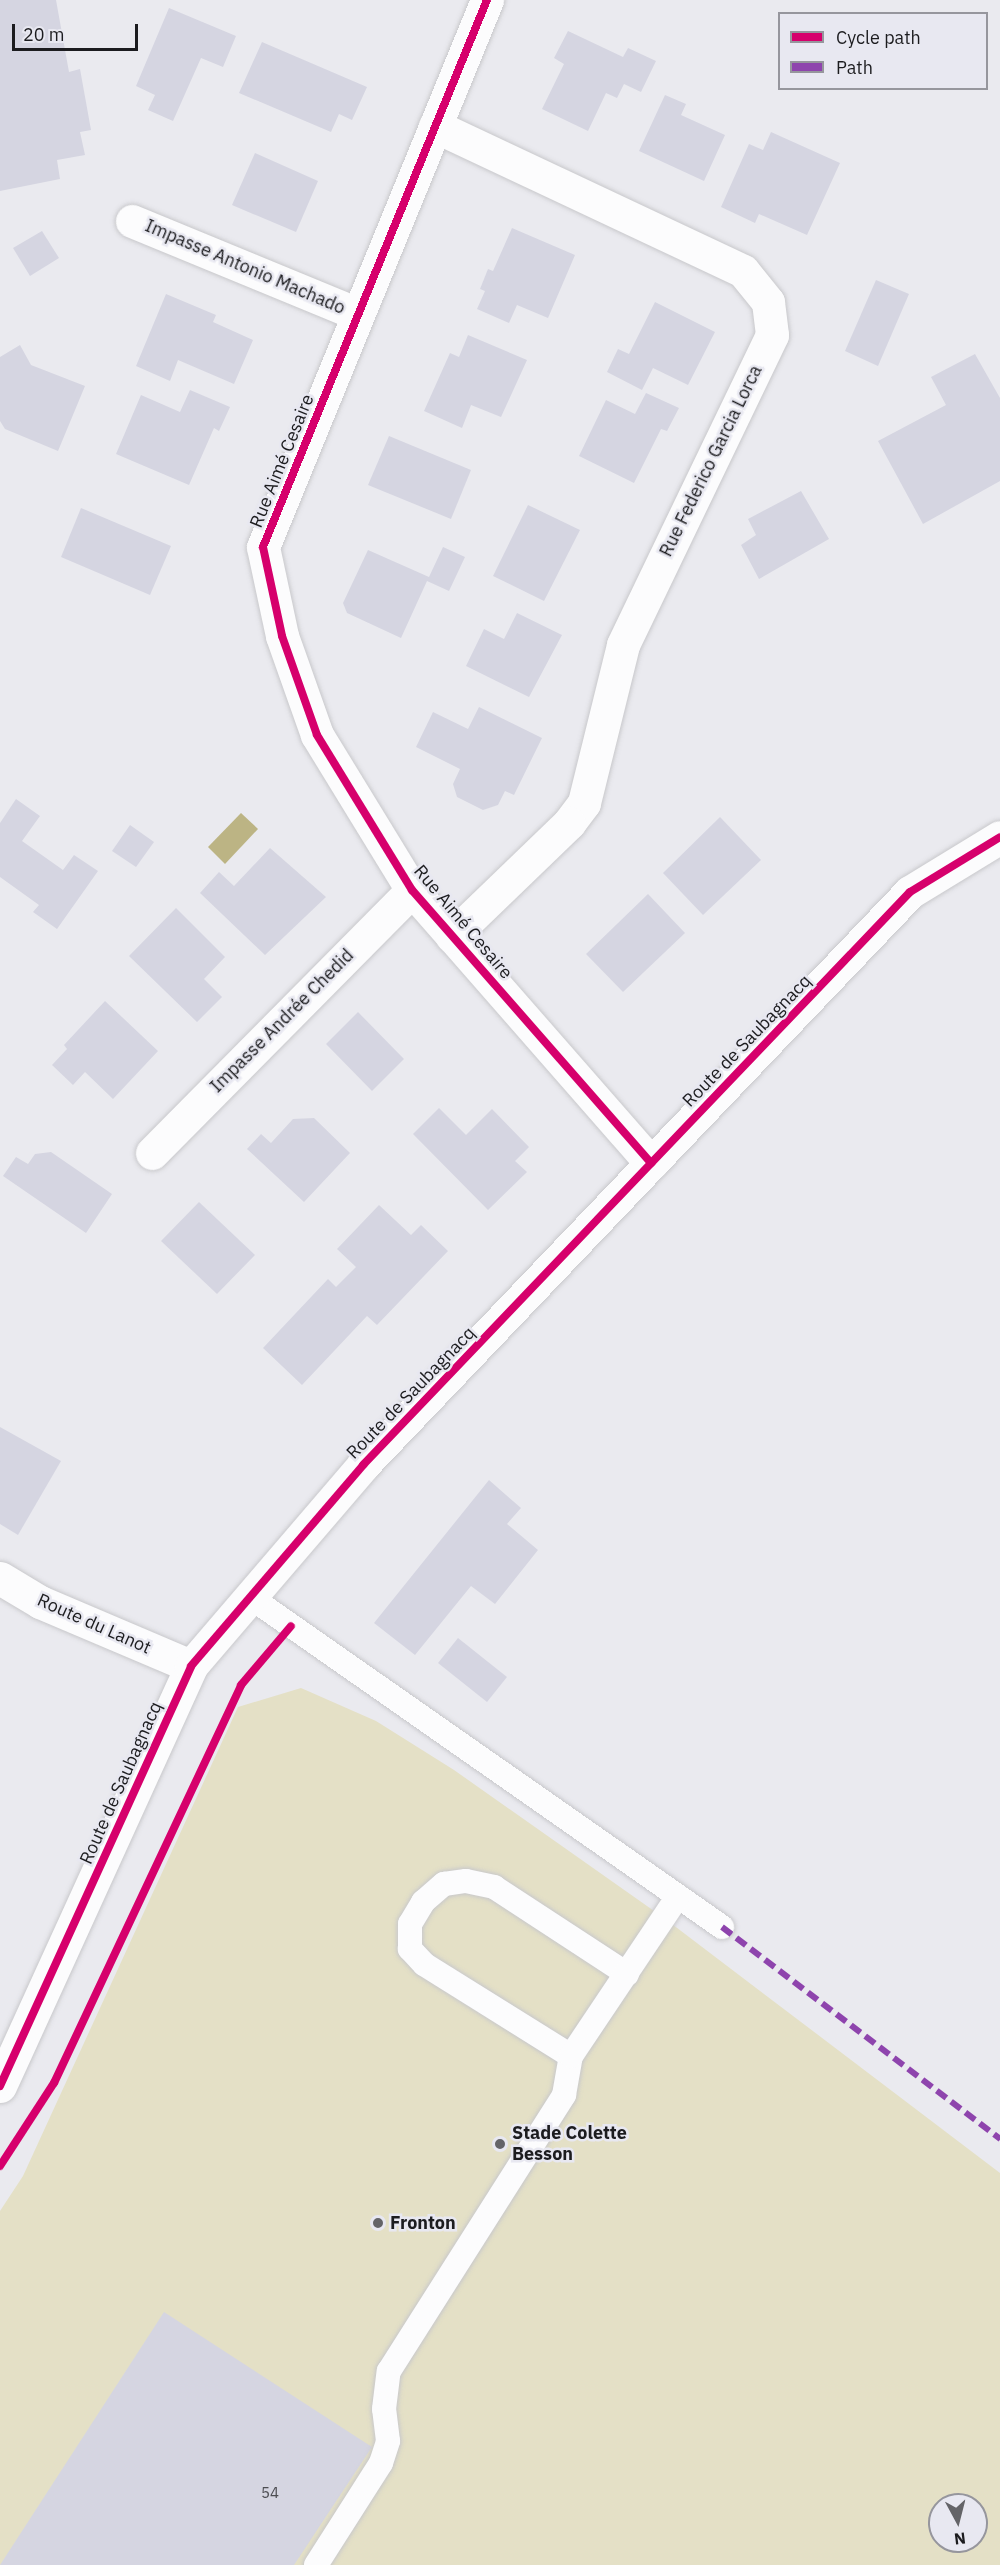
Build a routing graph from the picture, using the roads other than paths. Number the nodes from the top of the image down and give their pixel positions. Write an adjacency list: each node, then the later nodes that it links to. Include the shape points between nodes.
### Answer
1 (487, 0): 2 (street, Rue Aimé Cesaire)
2 (435, 126): 4 (street, Rue Aimé Cesaire); 7 (street, Rue Federico Garcia Lorca, via 743,271 768,302 772,335 623,645 584,803 569,823)
3 (132, 220): 4 (street, Impasse Antonio Machado)
4 (358, 314): 6 (street, Rue Aimé Cesaire, via 263,547 282,636 317,735)
5 (1000, 837): 9 (street, Route de Saubagnacq, via 910,892)
6 (412, 890): 7 (street, Rue Aimé Cesaire); 8 (street, Impasse Andrée Chedid)
7 (452, 936): 9 (street, Rue Aimé Cesaire)
8 (152, 1153)
9 (651, 1163): 11 (street, Route de Saubagnacq, via 363,1465)
10 (0, 1578): 12 (street, Route du Lanot, via 40,1602)
11 (250, 1597): 12 (street, Route de Saubagnacq); 13 (lane)
12 (191, 1666): 17 (street, Route de Saubagnacq)
13 (678, 1896): 14 (lane); 15 (lane)
14 (722, 1927)
15 (627, 1974): 16 (lane); 16 (lane, via 494,1887 466,1881 444,1884 423,1902 410,1924 410,1949 424,1964)
16 (571, 2056): 18 (lane, via 564,2095 389,2371 384,2409 388,2441 381,2463)
17 (0, 2086)
18 (315, 2565)

